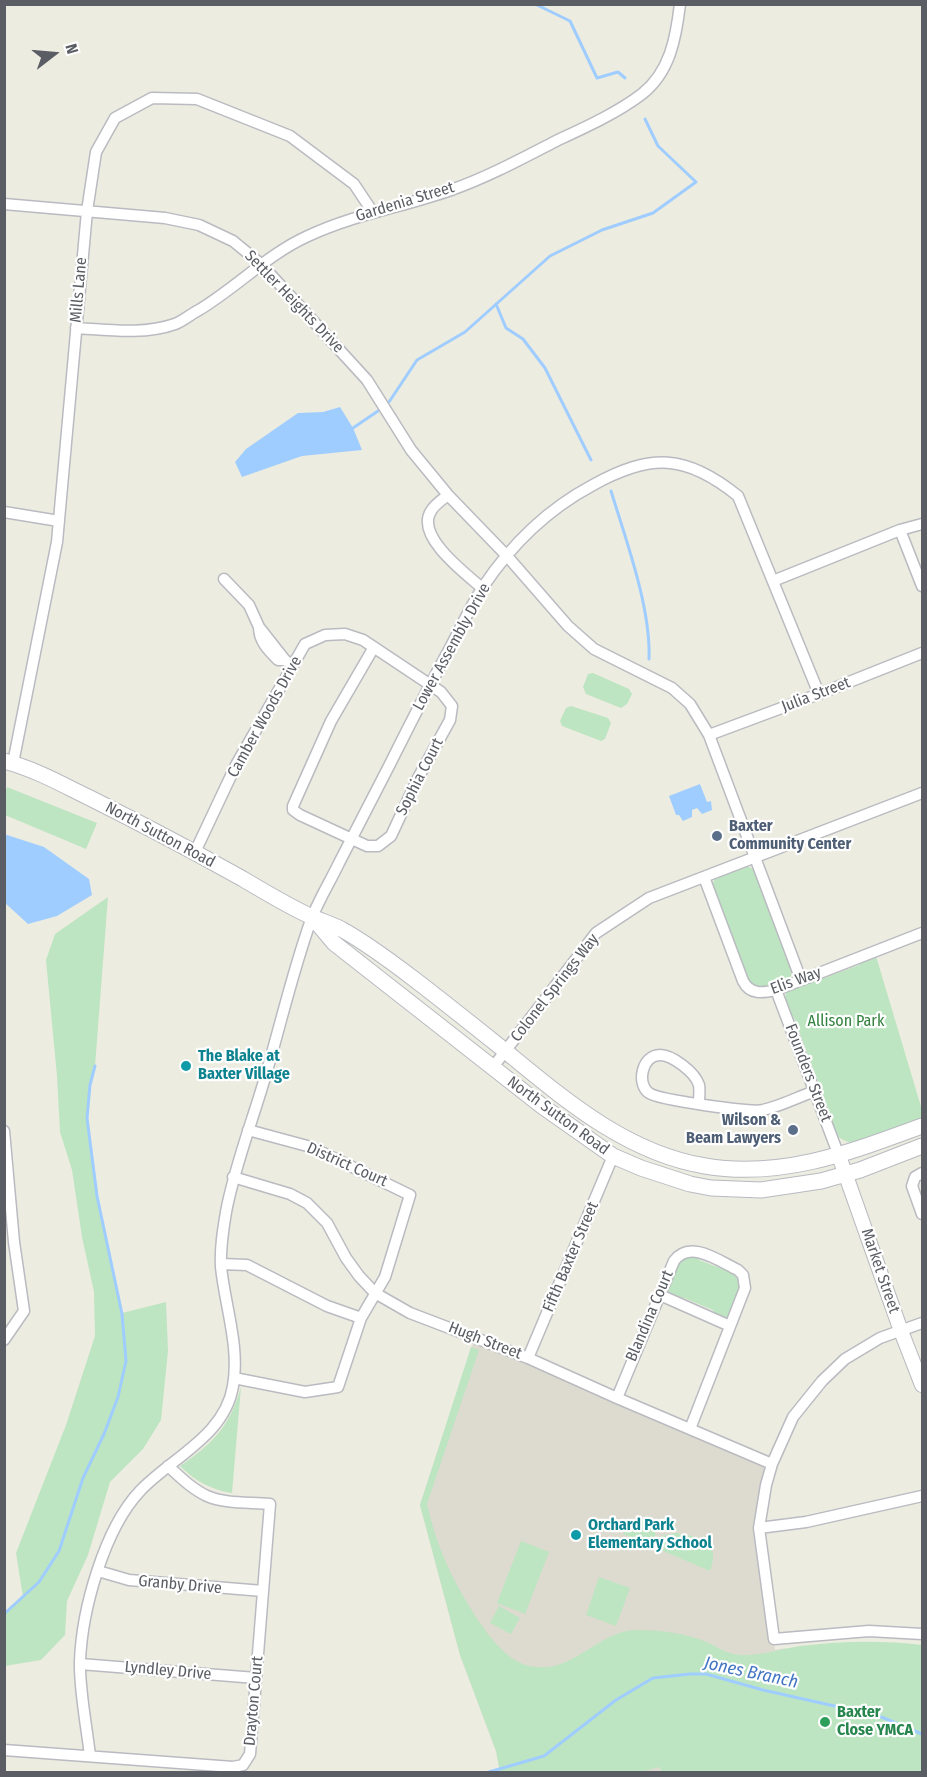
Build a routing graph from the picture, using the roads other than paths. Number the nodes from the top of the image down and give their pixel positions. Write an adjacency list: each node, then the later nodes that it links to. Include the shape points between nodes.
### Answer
1 (680, 4): 4 (street, Gardenia Street, via 670,55 654,83 631,102 451,190)
2 (4, 204): 3 (street, Settler Heights Drive)
3 (87, 211): 4 (street, Mills Lane, via 96,151 110,126 115,118 152,98 197,99 290,136 354,184); 5 (street, Settler Heights Drive, via 199,225 233,241); 6 (street, Mills Lane)
4 (372, 211): 5 (street, Gardenia Street, via 306,237)
5 (261, 264): 6 (street, Gardenia Street, via 217,299 176,323 139,331); 7 (street, Settler Heights Drive, via 368,380 411,450)
6 (76, 328): 9 (street, Mills Lane)
7 (448, 495): 12 (street, Settler Heights Drive); 16 (street, via 431,510 429,536)
8 (4, 512): 9 (street)
9 (59, 521): 23 (street, Mills Lane)
10 (922, 524): 11 (street)
11 (900, 530): 14 (street); 15 (street)
12 (507, 556): 14 (street, Lower Assembly Drive, via 533,527 578,493 627,468 663,462 701,470 738,496); 16 (street, Lower Assembly Drive); 22 (street, via 568,626 594,649 672,688 690,704)
13 (224, 579): 19 (street, via 249,605 268,644)
14 (773, 581): 21 (street, Lower Assembly Drive)
15 (922, 586)
16 (482, 588): 20 (street, Lower Assembly Drive)
17 (374, 647): 19 (street, Camber Woods Drive, via 345,634 325,635 305,644); 20 (street, Camber Woods Drive); 25 (street, Sophia Court, via 331,721 293,806 300,815)
18 (922, 653): 21 (street, Julia Street)
19 (289, 663): 26 (street, Camber Woods Drive)
20 (430, 684): 25 (street, Lower Assembly Drive); 25 (street, Sophia Court, via 448,699 452,709 450,720 388,840 371,847)
21 (819, 694): 22 (street, Julia Street)
22 (709, 735): 27 (street)
23 (9, 762): 26 (main road, North Sutton Road)
24 (922, 794): 27 (street, Colonel Springs Way)
25 (352, 838): 29 (street, Lower Assembly Drive)
26 (195, 852): 29 (main road, North Sutton Road)
27 (755, 857): 28 (street, Colonel Springs Way); 31 (street)
28 (704, 877): 32 (street, Elis Way, via 745,986 757,992); 33 (street, Colonel Springs Way, via 649,898 596,933)
29 (312, 917): 33 (main road, North Sutton Road, via 340,928 404,972); 34 (main road, North Sutton Road, via 334,943); 38 (street, Lower Assembly Drive)
30 (922, 933): 31 (street, Elis Way)
31 (801, 980): 32 (street, Elis Way)
32 (776, 990): 35 (street, Founders Street)
33 (505, 1051): 34 (street, Colonel Springs Way); 42 (main road, North Sutton Road, via 611,1131 671,1158 702,1166 750,1170 797,1166)
34 (493, 1067): 41 (main road, North Sutton Road)
35 (815, 1091): 36 (street, via 761,1111); 42 (street, Founders Street)
36 (699, 1103): 36 (street, via 660,1098 648,1092 642,1083 642,1069 649,1059 668,1056 693,1074 699,1085)
37 (922, 1126): 42 (main road, North Sutton Road)
38 (249, 1130): 45 (street, Lower Assembly Drive); 48 (street, District Court, via 311,1147 410,1195 385,1277)
39 (4, 1131): 54 (street, via 24,1311)
40 (922, 1146): 44 (main road, North Sutton Road)
41 (613, 1156): 44 (main road, North Sutton Road, via 683,1182 730,1190 793,1187); 55 (street, Fifth Baxter Street)
42 (839, 1156): 44 (street, Market Street)
43 (922, 1173): 46 (street, via 912,1185)
44 (846, 1174): 53 (street, Market Street)
45 (233, 1177): 47 (street, Lower Assembly Drive, via 222,1234); 48 (street, Hugh Street, via 307,1203 327,1223 346,1258)
46 (922, 1214)
47 (221, 1264): 50 (street, via 247,1265 327,1306); 56 (street, Lower Assembly Drive)
48 (375, 1293): 50 (street); 55 (street, Hugh Street, via 410,1313)
49 (660, 1295): 52 (street); 52 (street, Blandina Court, via 678,1254 697,1251 743,1275 744,1294); 58 (street, Blandina Court)
50 (361, 1318): 56 (street, via 339,1387 304,1392)
51 (922, 1323): 53 (street)
52 (730, 1326): 59 (street, Blandina Court)
53 (901, 1330): 57 (street, Market Street); 60 (street, via 880,1338 835,1368 799,1408)
54 (4, 1340)
55 (528, 1358): 58 (street, Hugh Street)
56 (234, 1378): 61 (street, Lower Assembly Drive, via 227,1406 217,1422)
57 (922, 1385)
58 (616, 1398): 59 (street, Hugh Street)
59 (690, 1429): 60 (street, Hugh Street)
60 (772, 1464): 63 (street)
61 (168, 1466): 64 (street, Lower Assembly Drive, via 128,1505); 65 (street, Drayton Court, via 207,1496 270,1504)
62 (922, 1496): 63 (street, via 806,1522)
63 (759, 1528): 66 (street, via 774,1639 869,1630)
64 (98, 1571): 65 (street, Granby Drive, via 129,1581); 67 (street, Lower Assembly Drive, via 83,1618)
65 (263, 1592): 68 (street, Drayton Court)
66 (922, 1635)
67 (80, 1664): 68 (street, Lyndley Drive); 70 (street, Lower Assembly Drive)
68 (256, 1678): 70 (street, Drayton Court, via 249,1754 243,1765)
69 (4, 1750): 70 (street, Drayton Court)
70 (90, 1756)

